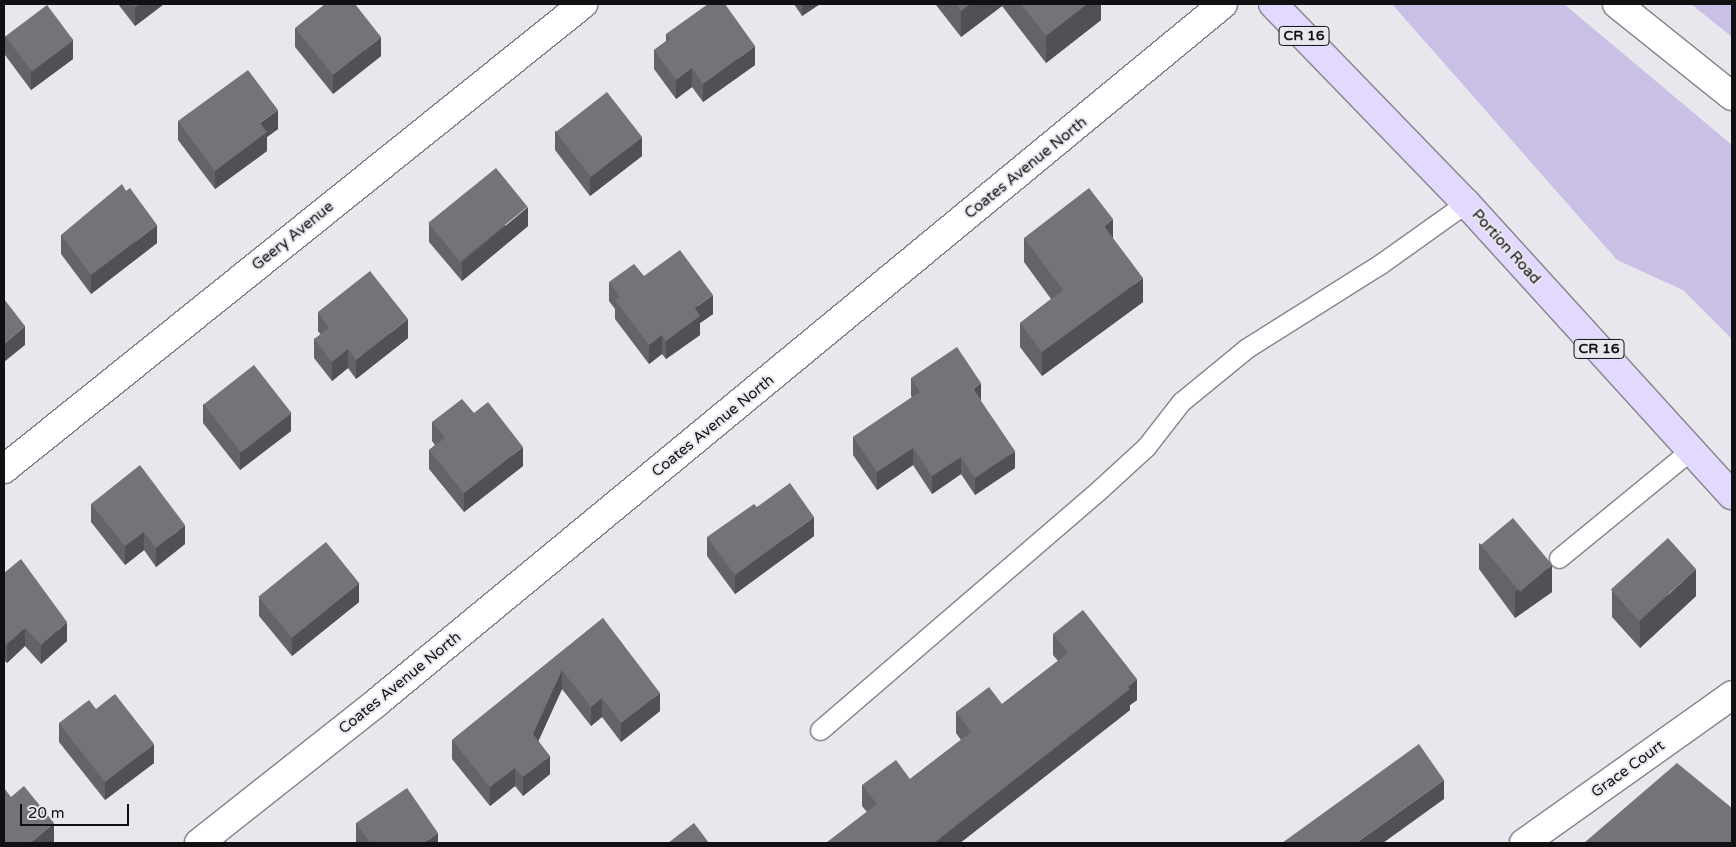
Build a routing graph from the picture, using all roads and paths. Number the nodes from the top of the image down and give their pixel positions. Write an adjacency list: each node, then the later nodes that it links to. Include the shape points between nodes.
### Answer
1 (582, 4): 8 (street, Geery Avenue)
2 (1224, 4): 13 (street, Coates Avenue North, via 376,703)
3 (1273, 4): 6 (main road, Portion Road / CR 16)
4 (1617, 4): 5 (street)
5 (1732, 96)
6 (1466, 203): 7 (main road, Portion Road / CR 16); 12 (lane, via 1379,265 1247,348 1181,402 1146,447 1099,490)
7 (1691, 450): 9 (main road, Portion Road / CR 16); 10 (lane)
8 (4, 469)
9 (1732, 495)
10 (1559, 558)
11 (1732, 694): 14 (street, Grace Court)
12 (820, 730)
13 (199, 843)
14 (1524, 843)

